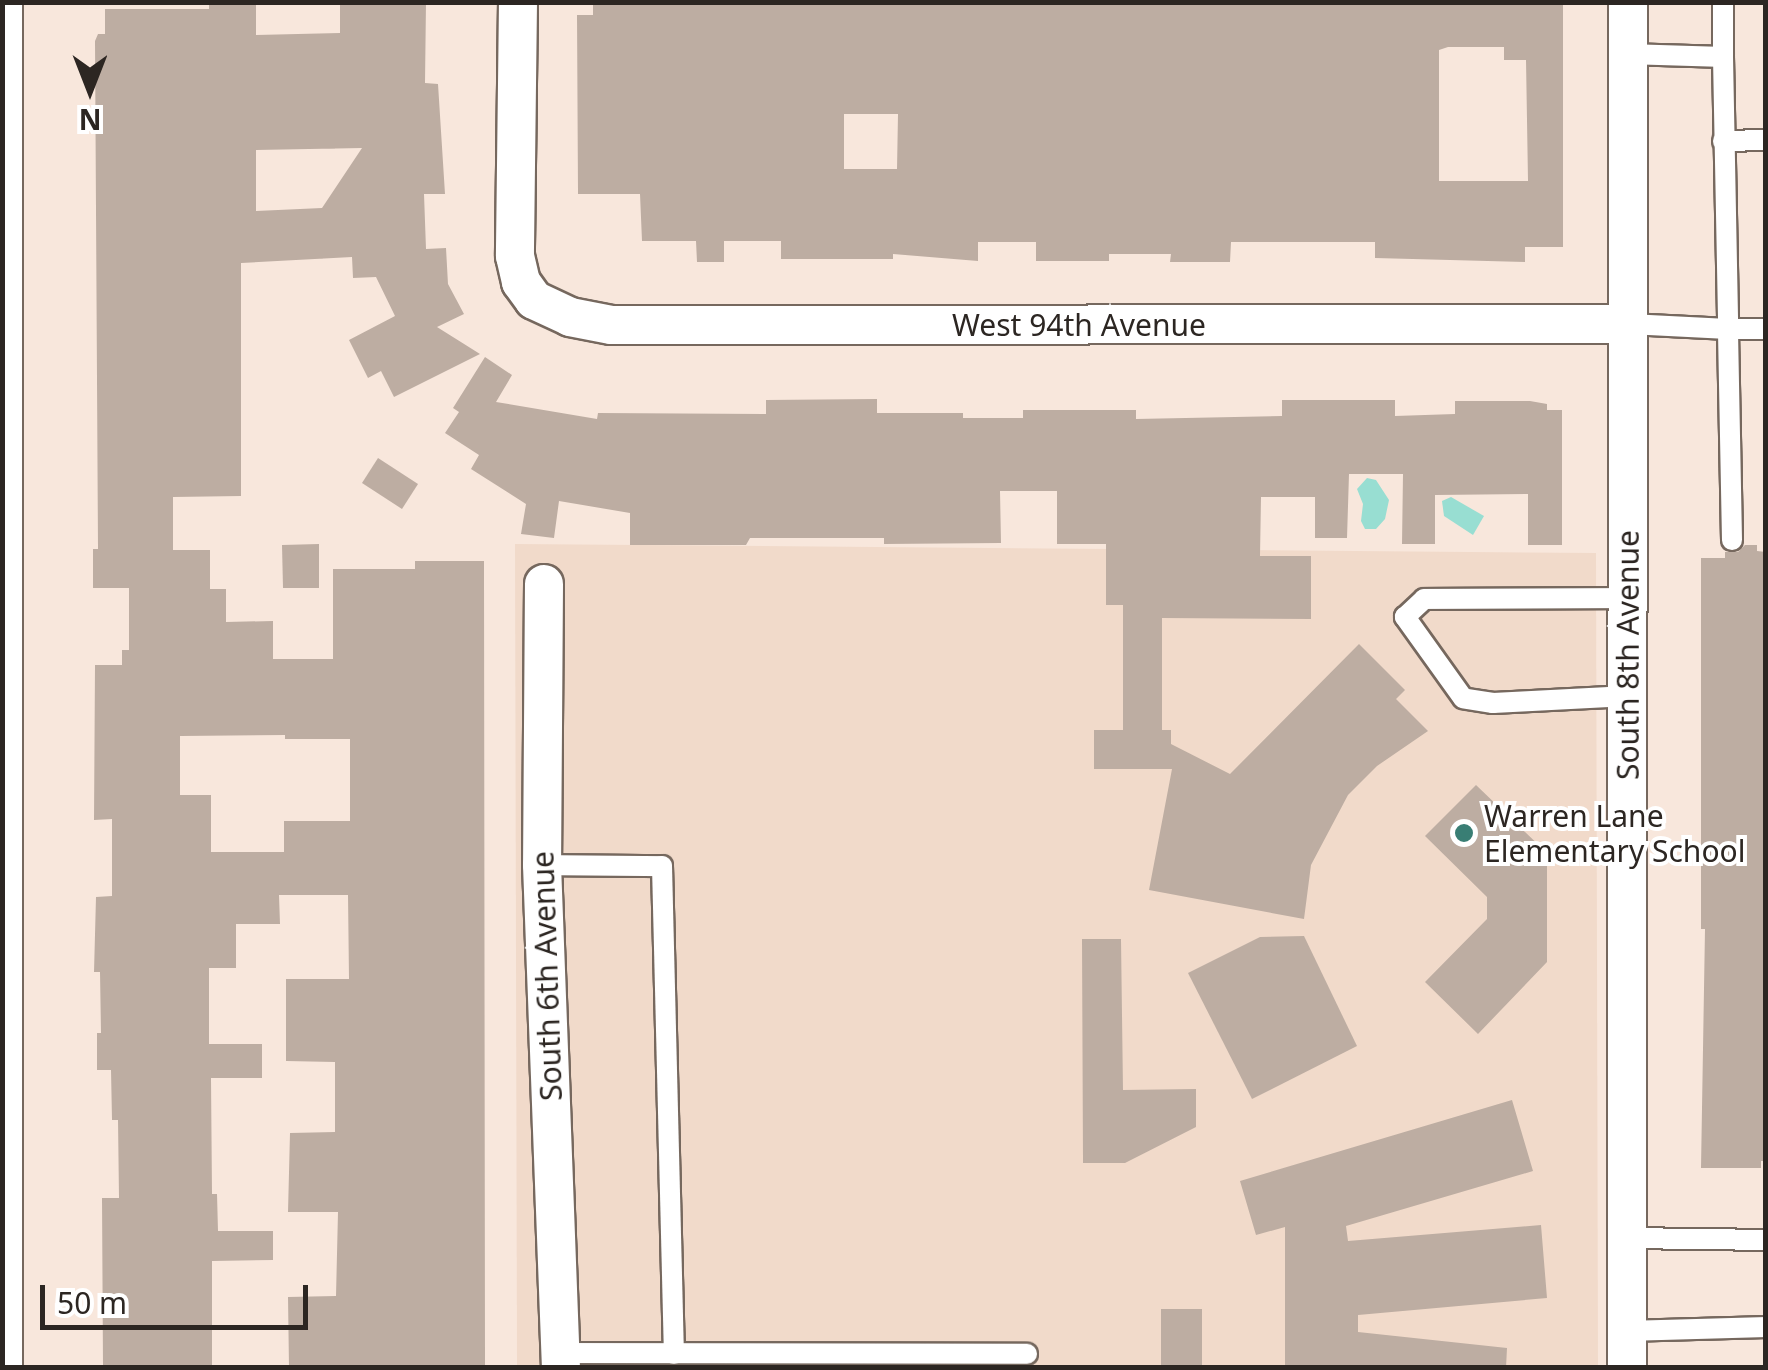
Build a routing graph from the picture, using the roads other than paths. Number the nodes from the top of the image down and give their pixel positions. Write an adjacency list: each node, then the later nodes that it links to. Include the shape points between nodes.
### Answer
1 (3, 2): 24 (street)
2 (518, 2): 9 (street, West 94th Avenue, via 516,256 521,282 534,300 570,317 611,325)
3 (1628, 2): 5 (street, South 8th Avenue)
4 (1723, 2): 6 (lane)
5 (1628, 54): 6 (lane); 9 (street, South 8th Avenue)
6 (1723, 57): 8 (lane)
7 (1766, 140): 8 (lane)
8 (1723, 141): 10 (lane)
9 (1629, 324): 10 (lane); 14 (street, South 8th Avenue)
10 (1728, 329): 11 (lane); 12 (lane)
11 (1766, 329)
12 (1732, 540)
13 (544, 584): 16 (street, South 6th Avenue)
14 (1628, 598): 15 (street, South 8th Avenue); 15 (lane, via 1424,600 1405,617 1463,698 1493,703)
15 (1628, 696): 17 (street, South 8th Avenue)
16 (542, 865): 21 (lane, via 662,866); 23 (street, South 6th Avenue)
17 (1627, 1238): 18 (lane); 20 (street, South 8th Avenue)
18 (1766, 1240)
19 (1766, 1327): 20 (lane)
20 (1627, 1350)
21 (674, 1354): 22 (lane); 23 (lane)
22 (1027, 1354)
23 (561, 1360)
24 (3, 1368)

